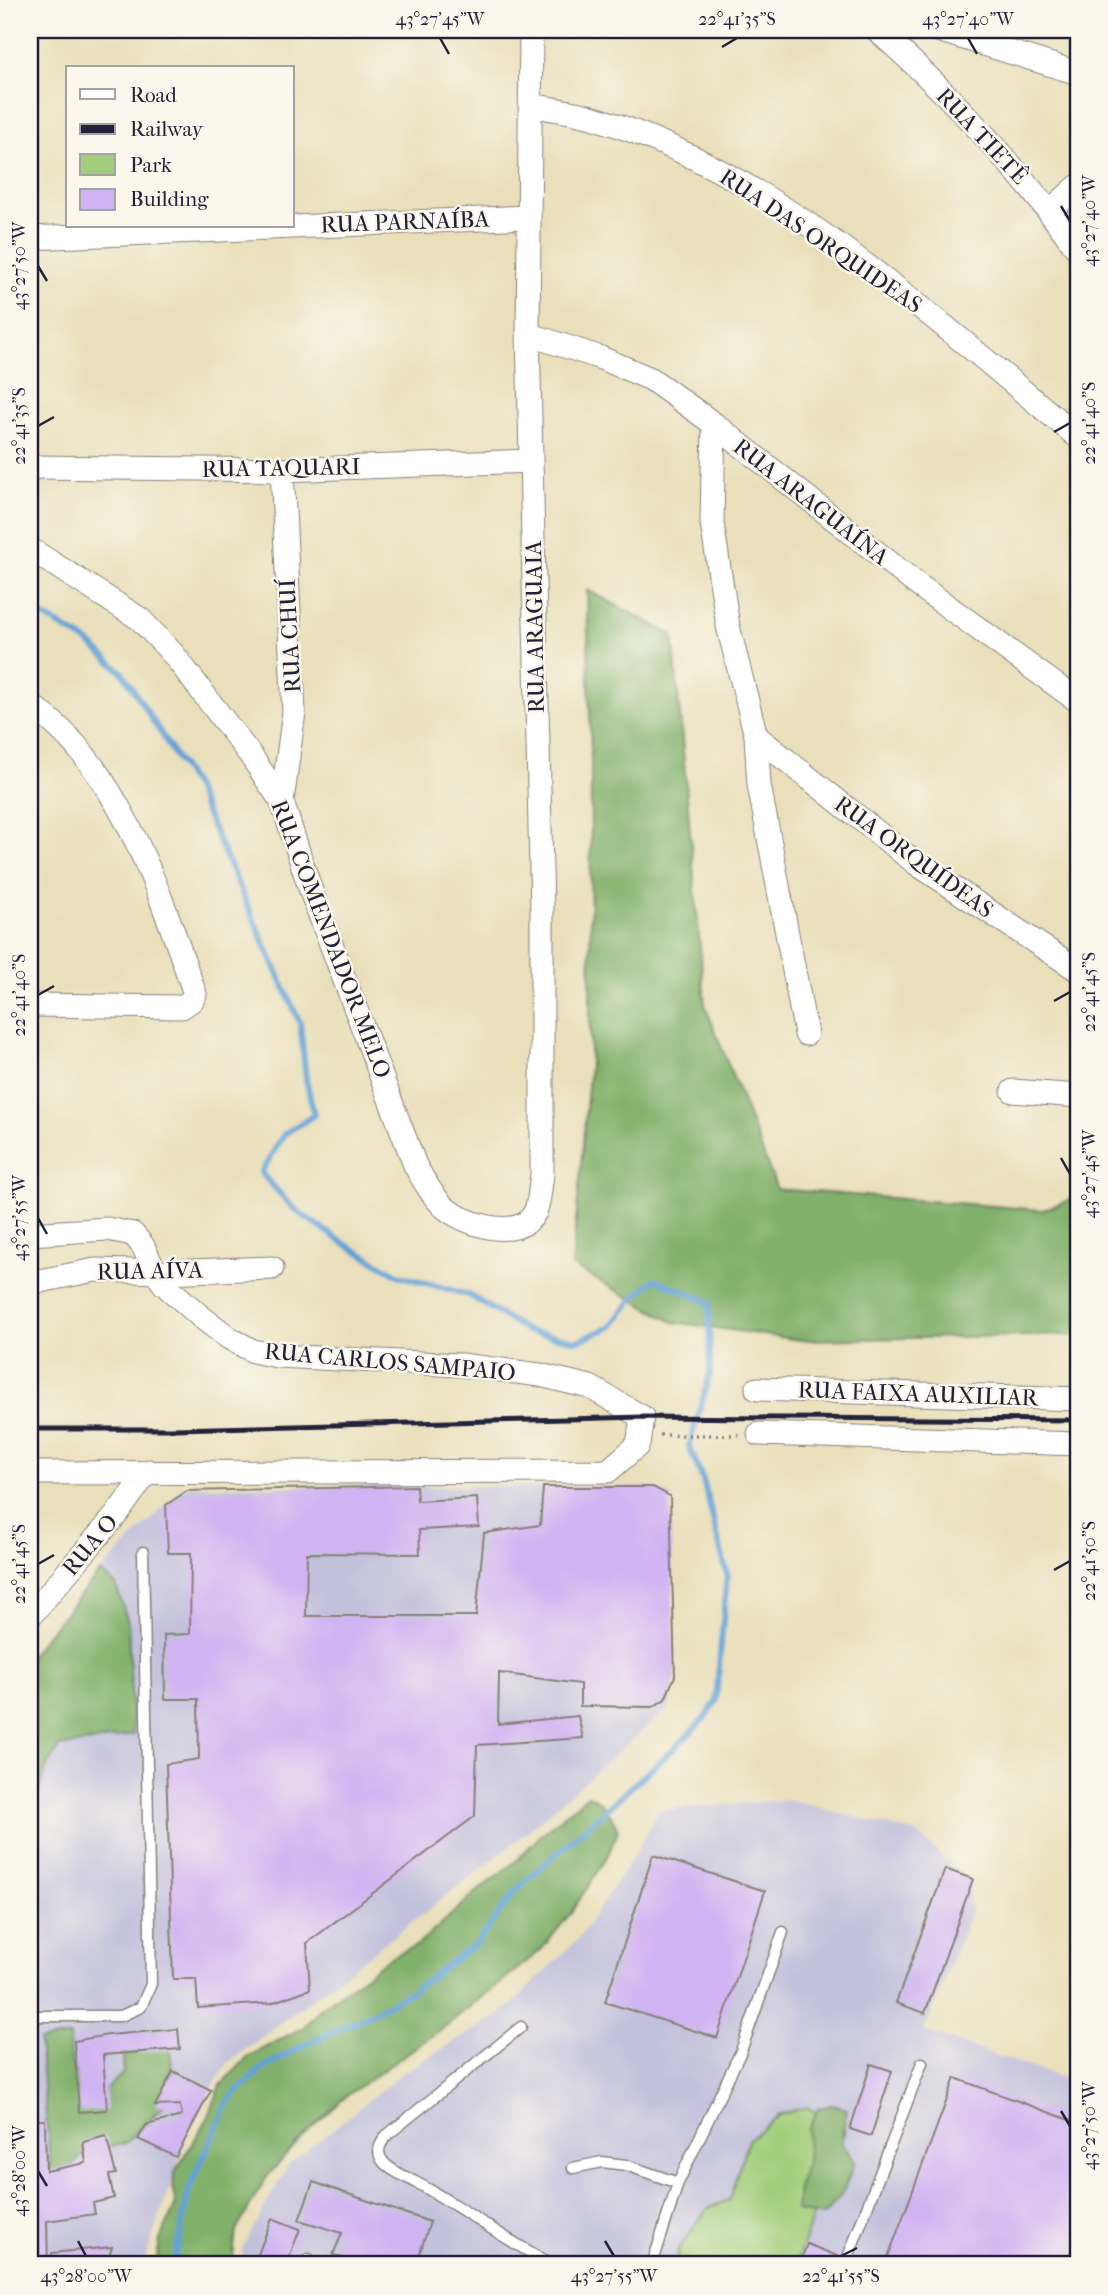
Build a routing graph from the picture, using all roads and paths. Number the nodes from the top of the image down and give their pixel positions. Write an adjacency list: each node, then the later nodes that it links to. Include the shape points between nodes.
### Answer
1 (531, 30): 5 (street, RUA ARAGUAIA)
2 (877, 30): 7 (street, RUA TIETÊ, via 962,111)
3 (938, 30): 4 (street)
4 (1078, 73)
5 (531, 105): 8 (street, RUA ARAGUAIA); 15 (street, RUA DAS ORQUIDEAS, via 587,116 646,138 752,190 905,294)
6 (1078, 186): 7 (street)
7 (1050, 211): 12 (street, RUA TIETÊ)
8 (528, 217): 9 (street, RUA PARNAÍBA); 13 (street, RUA ARAGUAIA)
9 (294, 227)
10 (267, 228): 11 (street, RUA PARNAÍBA)
11 (30, 238)
12 (1078, 250)
13 (528, 334): 14 (street, RUA ARAGUAÍNA, via 651,379); 16 (street, RUA ARAGUAIA)
14 (714, 424): 20 (street, RUA ARAGUAÍNA, via 914,582); 22 (street, via 712,523 728,626)
15 (1078, 437)
16 (531, 461): 18 (street, RUA TAQUARI); 29 (street, RUA ARAGUAIA, via 542,910 542,1174 536,1211)
17 (30, 467): 18 (street, RUA TAQUARI)
18 (282, 470): 23 (street, RUA CHUÍ, via 294,712)
19 (30, 549): 23 (street, RUA COMENDADOR MELO, via 140,619 174,655)
20 (1078, 701)
21 (30, 705): 25 (street, via 84,752 113,798 158,887 195,994 182,1007)
22 (756, 736): 24 (street, RUA ORQUÍDEAS, via 917,864); 26 (street, via 759,785)
23 (282, 802): 29 (street, RUA COMENDADOR MELO, via 312,894 415,1165 428,1188 444,1208 468,1221 492,1228 516,1228)
24 (1078, 971)
25 (30, 1005)
26 (806, 1034)
27 (1013, 1091): 28 (street)
28 (1078, 1096)
29 (528, 1222)
30 (30, 1234): 32 (street, RUA CARLOS SAMPAIO, via 107,1229 133,1234)
31 (272, 1268): 32 (street, RUA AÍVA)
32 (155, 1272): 33 (street, RUA AÍVA, via 95,1270); 38 (street, RUA CARLOS SAMPAIO, via 200,1316 229,1338 264,1355 461,1365 540,1375 590,1387 642,1417)
33 (30, 1283)
34 (757, 1389): 35 (street, RUA FAIXA AUXILIAR)
35 (1078, 1399)
36 (759, 1434): 39 (street)
37 (712, 1435): 38 (path)
38 (639, 1436): 40 (street, via 638,1445 608,1471)
39 (1078, 1444)
40 (148, 1471): 41 (street); 43 (street, RUA O)
41 (30, 1473)
42 (143, 1552): 45 (lane, via 151,1984 141,2007 121,2016)
43 (30, 1616)
44 (783, 1932): 49 (lane, via 741,2051)
45 (30, 2016)
46 (521, 2027): 50 (lane, via 386,2136 379,2147 380,2156 390,2168)
47 (922, 2063): 52 (lane)
48 (573, 2168): 49 (lane, via 602,2162 626,2165)
49 (678, 2183): 51 (lane)
50 (554, 2265)
51 (652, 2265)
52 (845, 2265)

